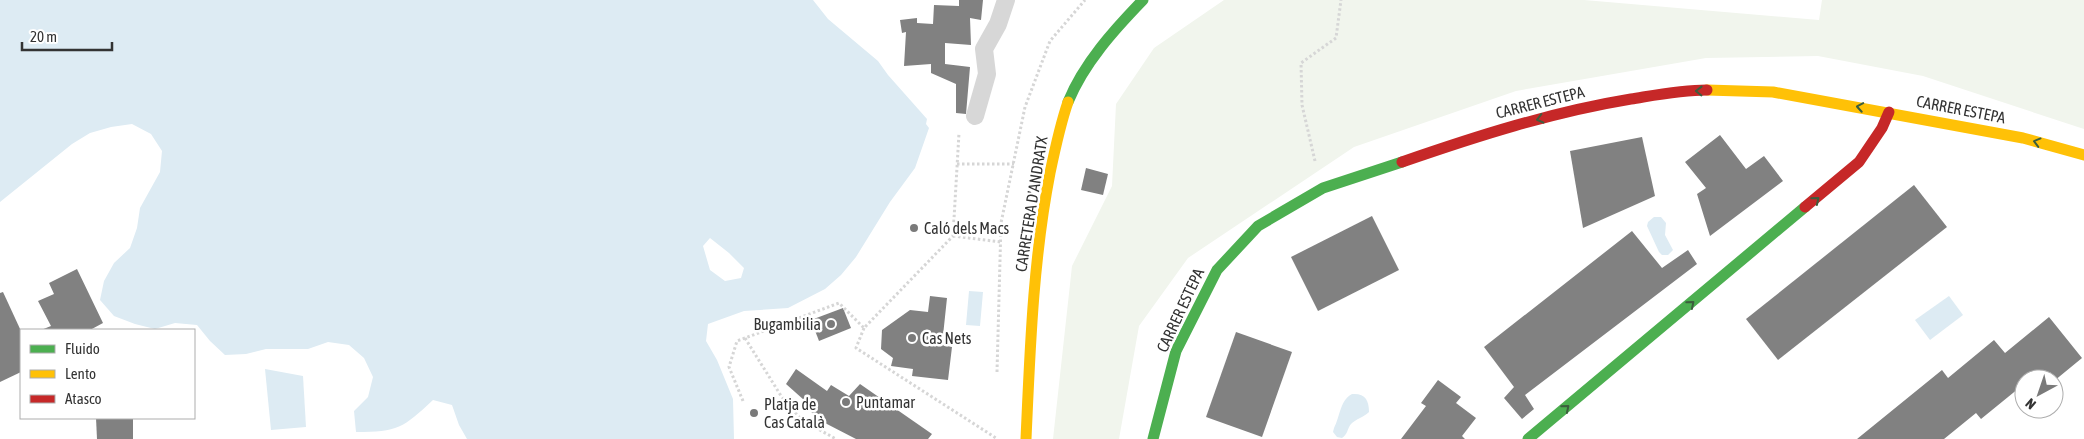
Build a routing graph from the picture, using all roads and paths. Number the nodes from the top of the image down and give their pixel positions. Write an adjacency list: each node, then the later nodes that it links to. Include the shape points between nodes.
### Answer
1 (1006, 0): 5 (lane, via 998,24 984,49 987,74)
2 (1143, 0): 18 (street, CARRETERA D'ANDRATX, via 1090,63 1063,114 1036,257)
3 (1341, 0): 10 (path, via 1336,38 1301,63 1302,105)
4 (1889, 112): 7 (street, CARRER ESTEPA, one-way to 4, via 2023,138); 10 (street, CARRER ESTEPA, one-way to 10, via 1773,92 1686,90 1601,104 1492,131); 20 (street, one-way to 4, via 1859,162)
5 (975, 116)
6 (958, 133): 8 (path)
7 (2084, 155)
8 (957, 164): 9 (path); 11 (path)
9 (1014, 164)
10 (1323, 188): 19 (street, CARRER ESTEPA, via 1258,226 1217,270 1176,351)
11 (953, 236): 12 (path); 13 (path)
12 (1001, 242)
13 (864, 328): 14 (path, via 839,303); 16 (path, via 856,348)
14 (745, 338): 15 (path, via 737,341 730,367); 17 (path, via 783,399 802,420)
15 (744, 401)
16 (996, 438)
17 (836, 439)
18 (1026, 439)
19 (1153, 439)
20 (1528, 439)

